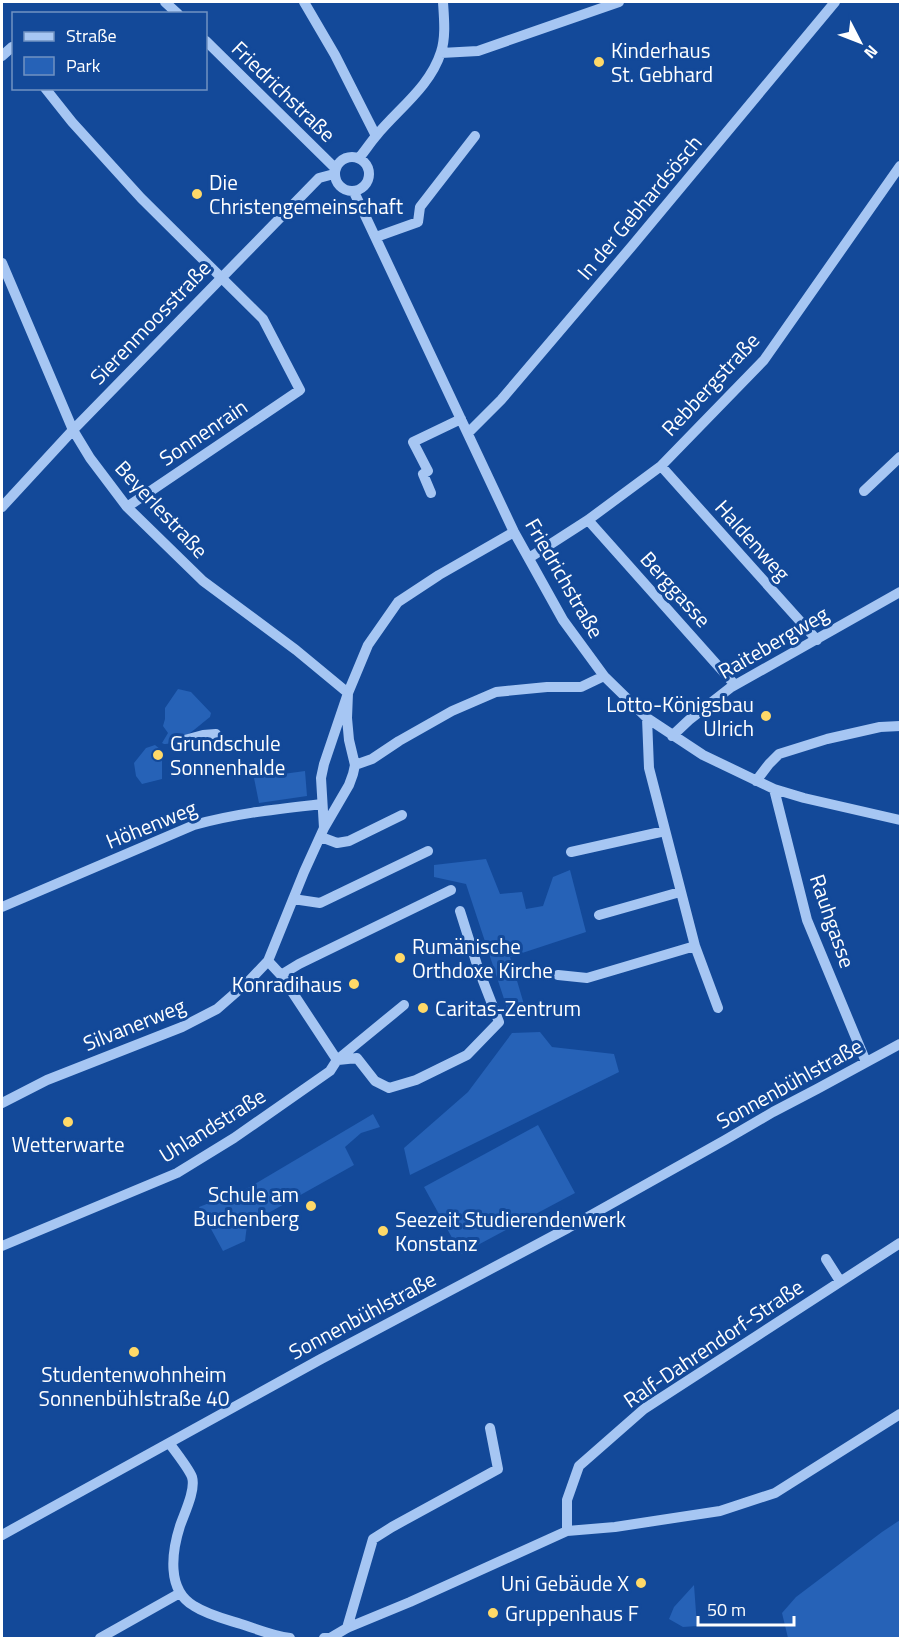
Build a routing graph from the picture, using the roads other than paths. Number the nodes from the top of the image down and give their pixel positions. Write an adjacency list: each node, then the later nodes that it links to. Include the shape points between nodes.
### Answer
1 (304, 2): 8 (street)
2 (443, 2): 6 (street)
3 (619, 2): 6 (street, via 478,51)
4 (835, 2): 19 (street, In der Gebhardsösch, via 521,376)
5 (207, 42): 12 (street, Friedrichstraße)
6 (441, 53): 8 (street, via 416,93)
7 (47, 90): 16 (street, via 141,198)
8 (376, 136): 10 (street)
9 (475, 136): 14 (street, via 420,207 418,222)
10 (359, 158): 12 (street, Friedrichstraße, via 342,159); 13 (street, via 368,168 369,178)
11 (900, 166): 21 (street, Rebbergstraße, via 764,360)
12 (335, 171): 13 (street, Friedrichstraße, via 336,182 342,189); 16 (street, Sierenmoosstraße, via 319,177)
13 (354, 192): 14 (street, Friedrichstraße)
14 (376, 237): 17 (street, Friedrichstraße)
15 (2, 263): 18 (street, Beyerlestraße)
16 (221, 278): 18 (street, Sierenmoosstraße); 25 (street, Sonnenrain, via 263,319 300,390)
17 (461, 418): 19 (street, Friedrichstraße); 23 (street, via 413,442 428,471 423,474)
18 (73, 430): 24 (street, Sierenmoosstraße); 25 (street, Beyerlestraße)
19 (468, 433): 27 (street, Friedrichstraße)
20 (900, 457): 22 (street)
21 (661, 466): 26 (street, Rebbergstraße); 30 (street, Haldenweg)
22 (864, 491)
23 (431, 493)
24 (2, 507)
25 (127, 507): 33 (street, Beyerlestraße, via 203,581)
26 (588, 520): 28 (street, Rebbergstraße); 32 (street, Berggasse)
27 (514, 532): 28 (street, Friedrichstraße); 33 (street, via 398,602 368,645)
28 (529, 558): 31 (street, Friedrichstraße, via 563,620)
29 (900, 592): 30 (street, Raitebergweg)
30 (817, 640): 32 (street, Raitebergweg)
31 (604, 676): 34 (street, Friedrichstraße); 39 (street, via 581,687 496,692 452,711 372,759)
32 (735, 685): 37 (street, Raitebergweg)
33 (348, 693): 39 (street, via 349,740); 42 (street, via 324,764)
34 (647, 718): 37 (street, Friedrichstraße); 45 (street, via 649,768)
35 (900, 726): 40 (street, via 827,739 779,754)
36 (216, 734): 38 (street)
37 (672, 736): 40 (street, Friedrichstraße)
38 (181, 741)
39 (355, 765): 46 (street)
40 (756, 781): 41 (street, Friedrichstraße)
41 (774, 789): 44 (street, Friedrichstraße); 63 (street, Rauhgasse, via 807,920)
42 (322, 804): 46 (street); 52 (street, Höhenweg, via 248,812 194,825)
43 (402, 815): 46 (street, via 349,841 337,843)
44 (900, 820)
45 (665, 831): 48 (street); 50 (street)
46 (322, 833): 51 (street)
47 (428, 851): 51 (street, via 320,903)
48 (572, 852)
49 (451, 890): 57 (street)
50 (680, 892): 54 (street); 55 (street)
51 (293, 899): 56 (street)
52 (2, 908)
53 (460, 911): 62 (street, via 499,1022 467,1055 416,1080 389,1088 375,1081 357,1058)
54 (599, 915)
55 (695, 946): 58 (street, via 587,978); 60 (street)
56 (268, 961): 57 (street); 64 (street, Silvanerweg, via 217,1009 182,1028 47,1080)
57 (281, 975): 62 (street)
58 (558, 975)
59 (404, 1005): 62 (street, Uhlandstraße)
60 (718, 1008)
61 (900, 1044): 63 (street, Sonnenbühlstraße)
62 (338, 1060): 66 (street, Uhlandstraße, via 304,1090 177,1173)
63 (866, 1062): 71 (street, Sonnenbühlstraße)
64 (2, 1103)
65 (900, 1243): 68 (street, Ralf-Dahrendorf-Straße)
66 (2, 1245)
67 (826, 1259): 68 (street)
68 (840, 1281): 72 (street, Ralf-Dahrendorf-Straße, via 644,1409 579,1466 567,1500)
69 (900, 1414): 72 (street, via 776,1493 720,1511)
70 (490, 1428): 75 (street, via 498,1469 373,1539)
71 (169, 1443): 73 (street, Sonnenbühlstraße); 74 (street, via 192,1478 173,1561)
72 (567, 1531): 75 (street)
73 (2, 1535)
74 (180, 1593): 76 (street); 77 (street, via 191,1605 209,1614)
75 (347, 1628): 78 (street)
76 (100, 1638)
77 (290, 1638)
78 (324, 1638)

